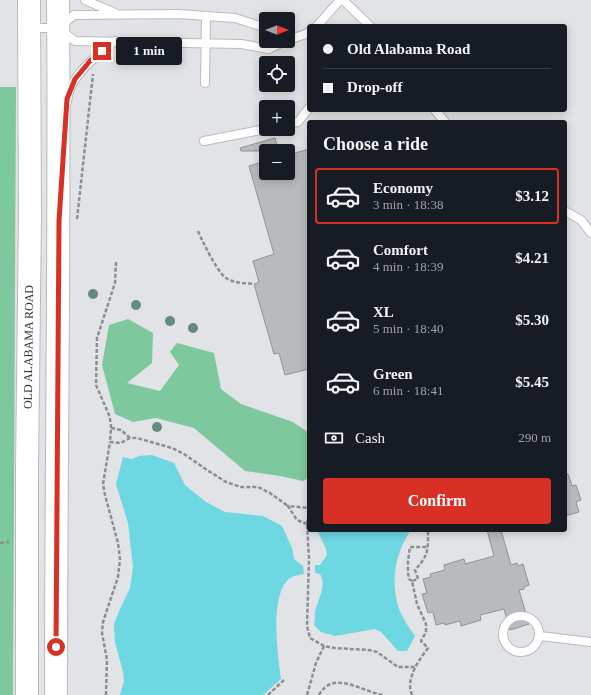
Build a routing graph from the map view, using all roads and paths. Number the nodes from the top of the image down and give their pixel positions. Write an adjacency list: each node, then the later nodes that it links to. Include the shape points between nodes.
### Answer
1 (29, 0): 10 (main road, OLD ALABAMA ROAD)
2 (58, 0): 11 (main road)
3 (85, 0): 5 (lane)
4 (341, 0): 7 (lane); 8 (lane)
5 (120, 15): 6 (lane); 11 (lane, via 74,15)
6 (206, 16): 9 (lane, via 235,18); 15 (lane)
7 (318, 24)
8 (368, 24)
9 (259, 26)
10 (29, 28): 11 (lane); 45 (main road, OLD ALABAMA ROAD)
11 (58, 28): 14 (lane, via 75,41); 25 (main road)
12 (307, 33): 13 (lane)
13 (295, 38)
14 (115, 41): 15 (lane); 25 (lane, via 86,65 75,79 67,99)
15 (206, 43): 16 (lane); 17 (lane)
16 (259, 47)
17 (205, 83)
18 (307, 111): 21 (lane)
19 (437, 112): 20 (lane)
20 (443, 120)
21 (295, 123)
22 (259, 130): 23 (lane)
23 (204, 141)
24 (567, 212): 27 (lane, via 581,220)
25 (59, 221): 46 (main road)
26 (198, 231): 29 (path, via 224,277)
27 (591, 233)
28 (116, 262): 30 (path, via 115,283 97,338 96,384 109,415)
29 (254, 284)
30 (110, 428): 31 (path, via 121,430); 32 (path)
31 (130, 438): 32 (path, via 121,443); 33 (path, via 172,448 226,482 242,487 258,487)
32 (110, 442): 47 (path, via 103,484 120,559 118,577 103,622 102,633 107,660)
33 (288, 506): 34 (path); 35 (path, via 297,520)
34 (307, 508)
35 (307, 524)
36 (307, 532): 42 (path, via 307,626 310,638)
37 (428, 532): 38 (path)
38 (428, 547): 39 (path, via 426,557 415,570 418,579); 39 (path, via 410,547 408,573 409,580)
39 (412, 581): 43 (path, via 417,604 426,624 426,632 421,641 428,648)
40 (540, 636): 40 (lane, via 538,625 526,616 520,615 507,621 503,635 509,648 516,652 530,650); 41 (lane)
41 (591, 642)
42 (324, 646): 43 (path, via 369,650 377,652 398,667); 49 (path)
43 (416, 668): 52 (path, via 410,679)
44 (285, 679): 48 (path)
45 (27, 695)
46 (56, 695)
47 (106, 695)
48 (268, 695)
49 (307, 695)
50 (319, 695): 51 (path, via 327,685 346,683)
51 (383, 695)
52 (412, 695)

